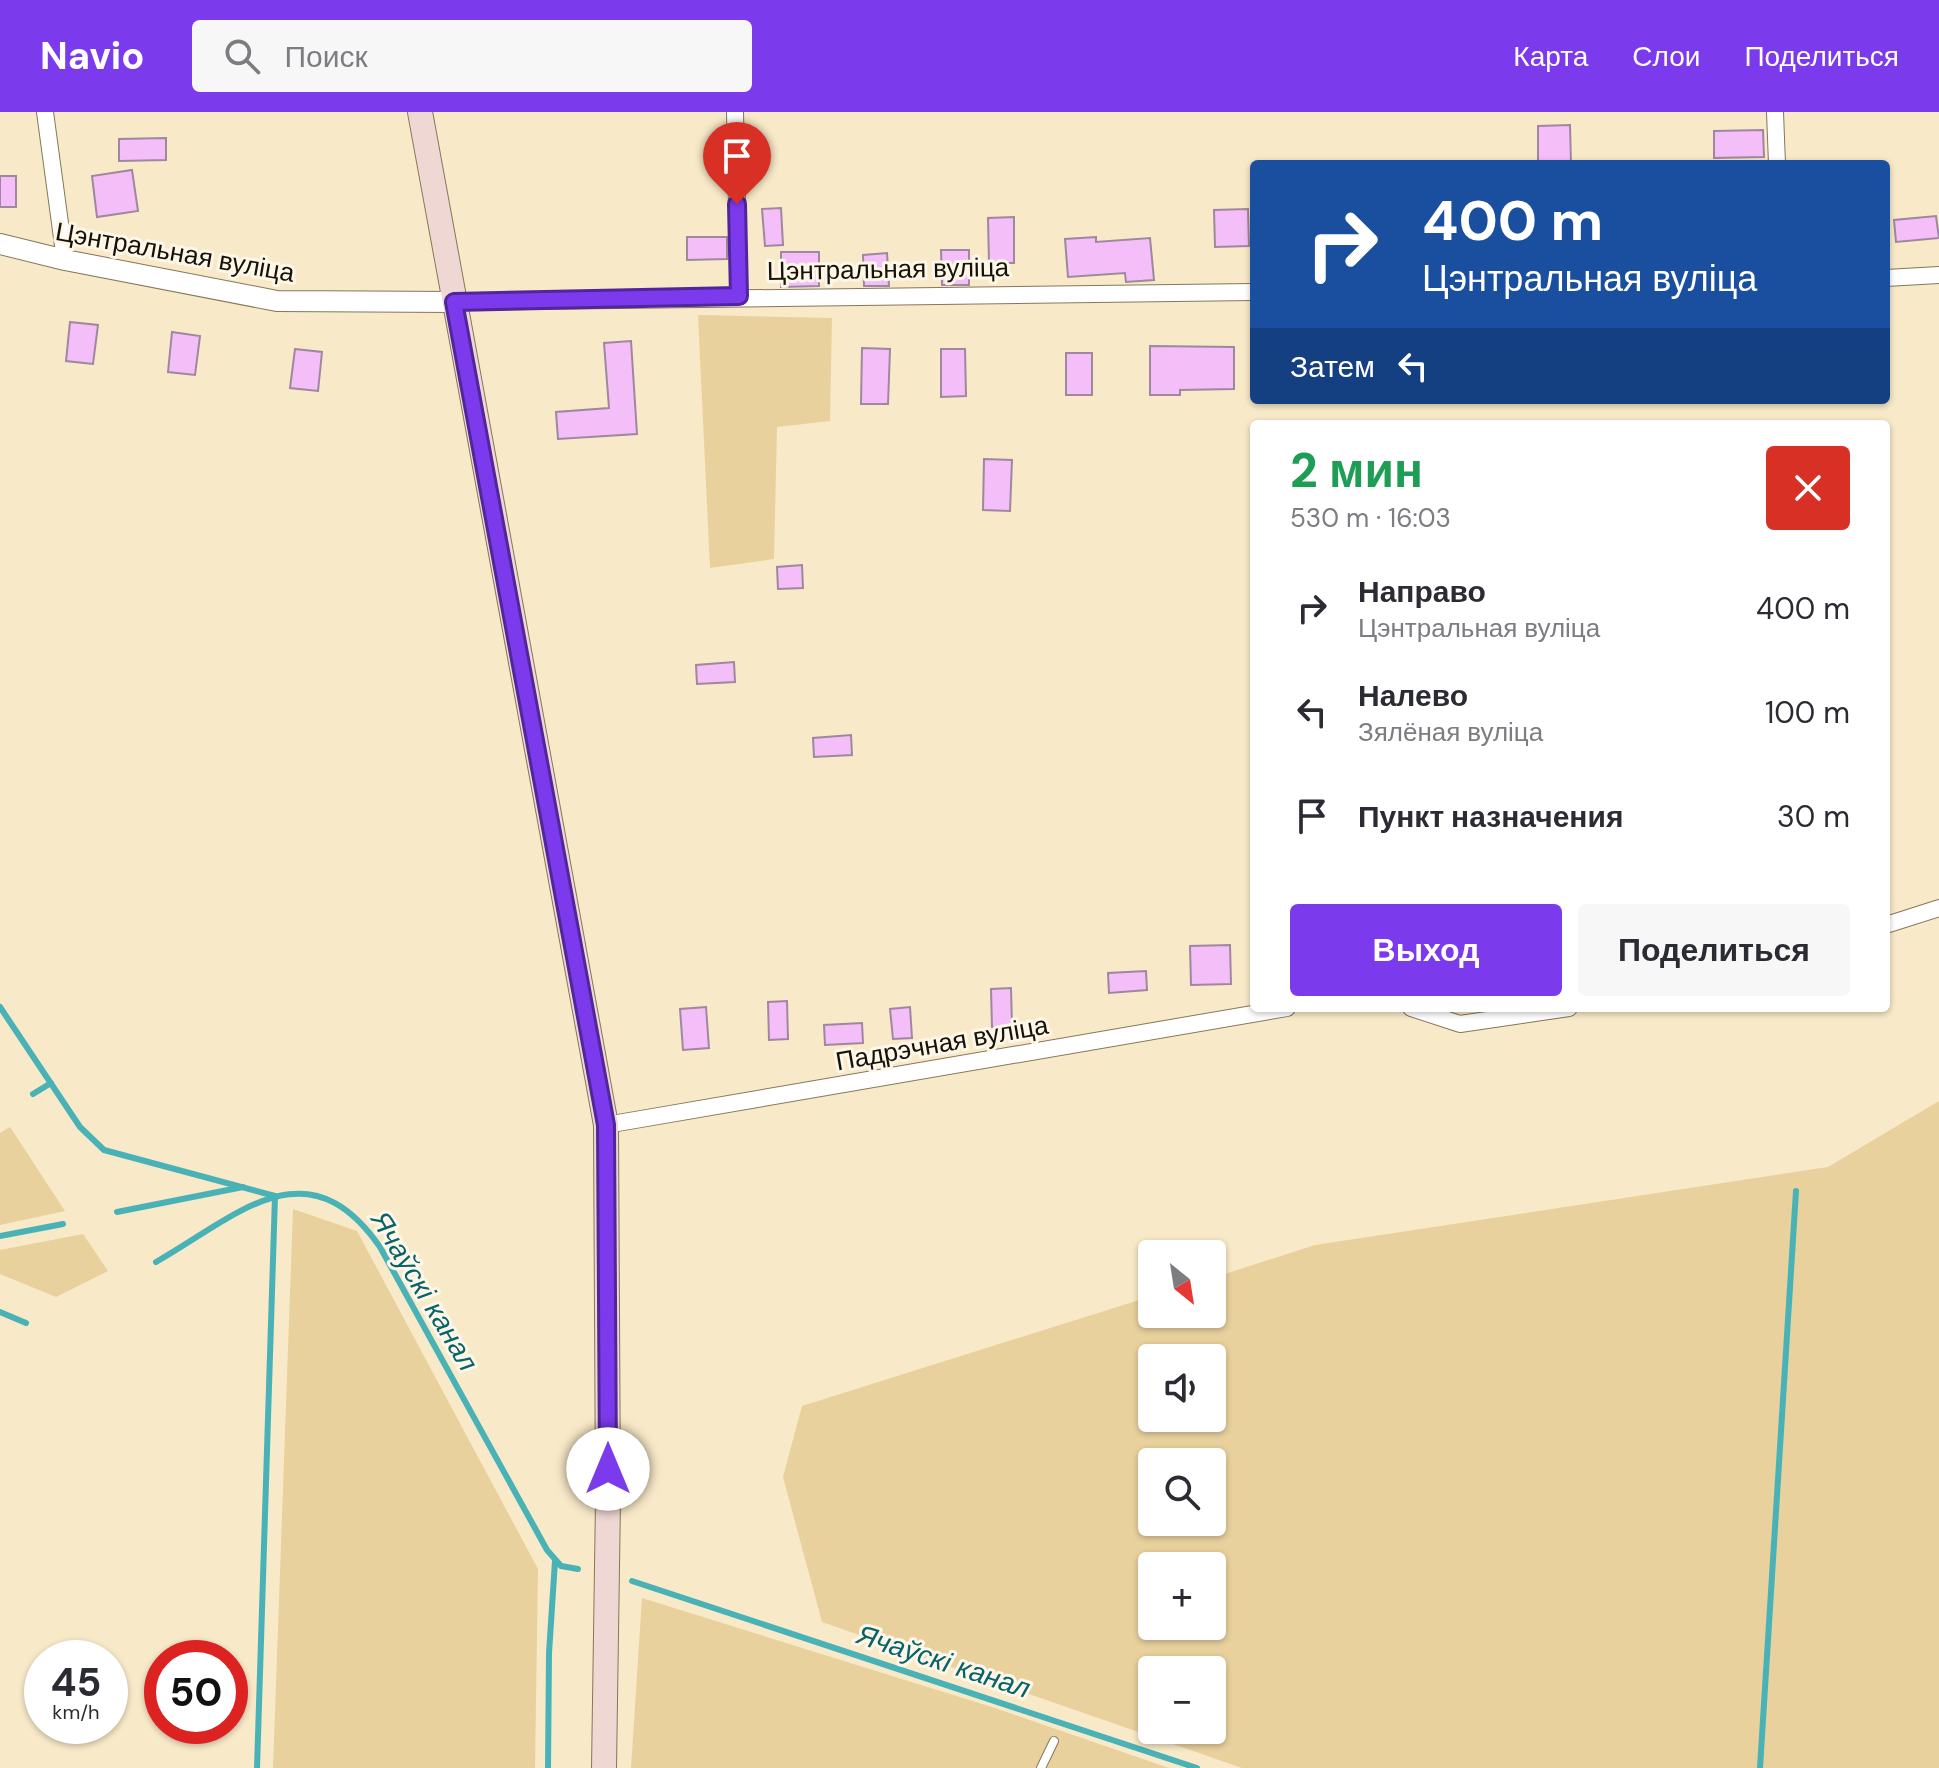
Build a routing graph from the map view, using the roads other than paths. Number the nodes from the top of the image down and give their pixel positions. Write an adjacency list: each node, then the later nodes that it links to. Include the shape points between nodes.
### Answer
1 (45, 112): 7 (street)
2 (420, 112): 12 (main road)
3 (735, 112): 11 (street)
4 (1775, 112): 5 (street)
5 (1777, 160)
6 (0, 244): 7 (street, Цэнтральная вуліца)
7 (65, 260): 12 (street, Цэнтральная вуліца, via 277,301)
8 (1939, 275): 9 (street)
9 (1890, 278)
10 (1250, 292): 11 (street, Цэнтральная вуліца)
11 (739, 296): 12 (street, Цэнтральная вуліца)
12 (454, 302): 18 (main road)
13 (1939, 908): 14 (street)
14 (1890, 924)
15 (1264, 1012): 18 (street, Падрэчная вуліца)
16 (1423, 1012): 17 (street, via 1460,1024)
17 (1542, 1012)
18 (606, 1125): 20 (main road)
19 (1054, 1741): 21 (lane)
20 (604, 1768)
21 (1041, 1768)

